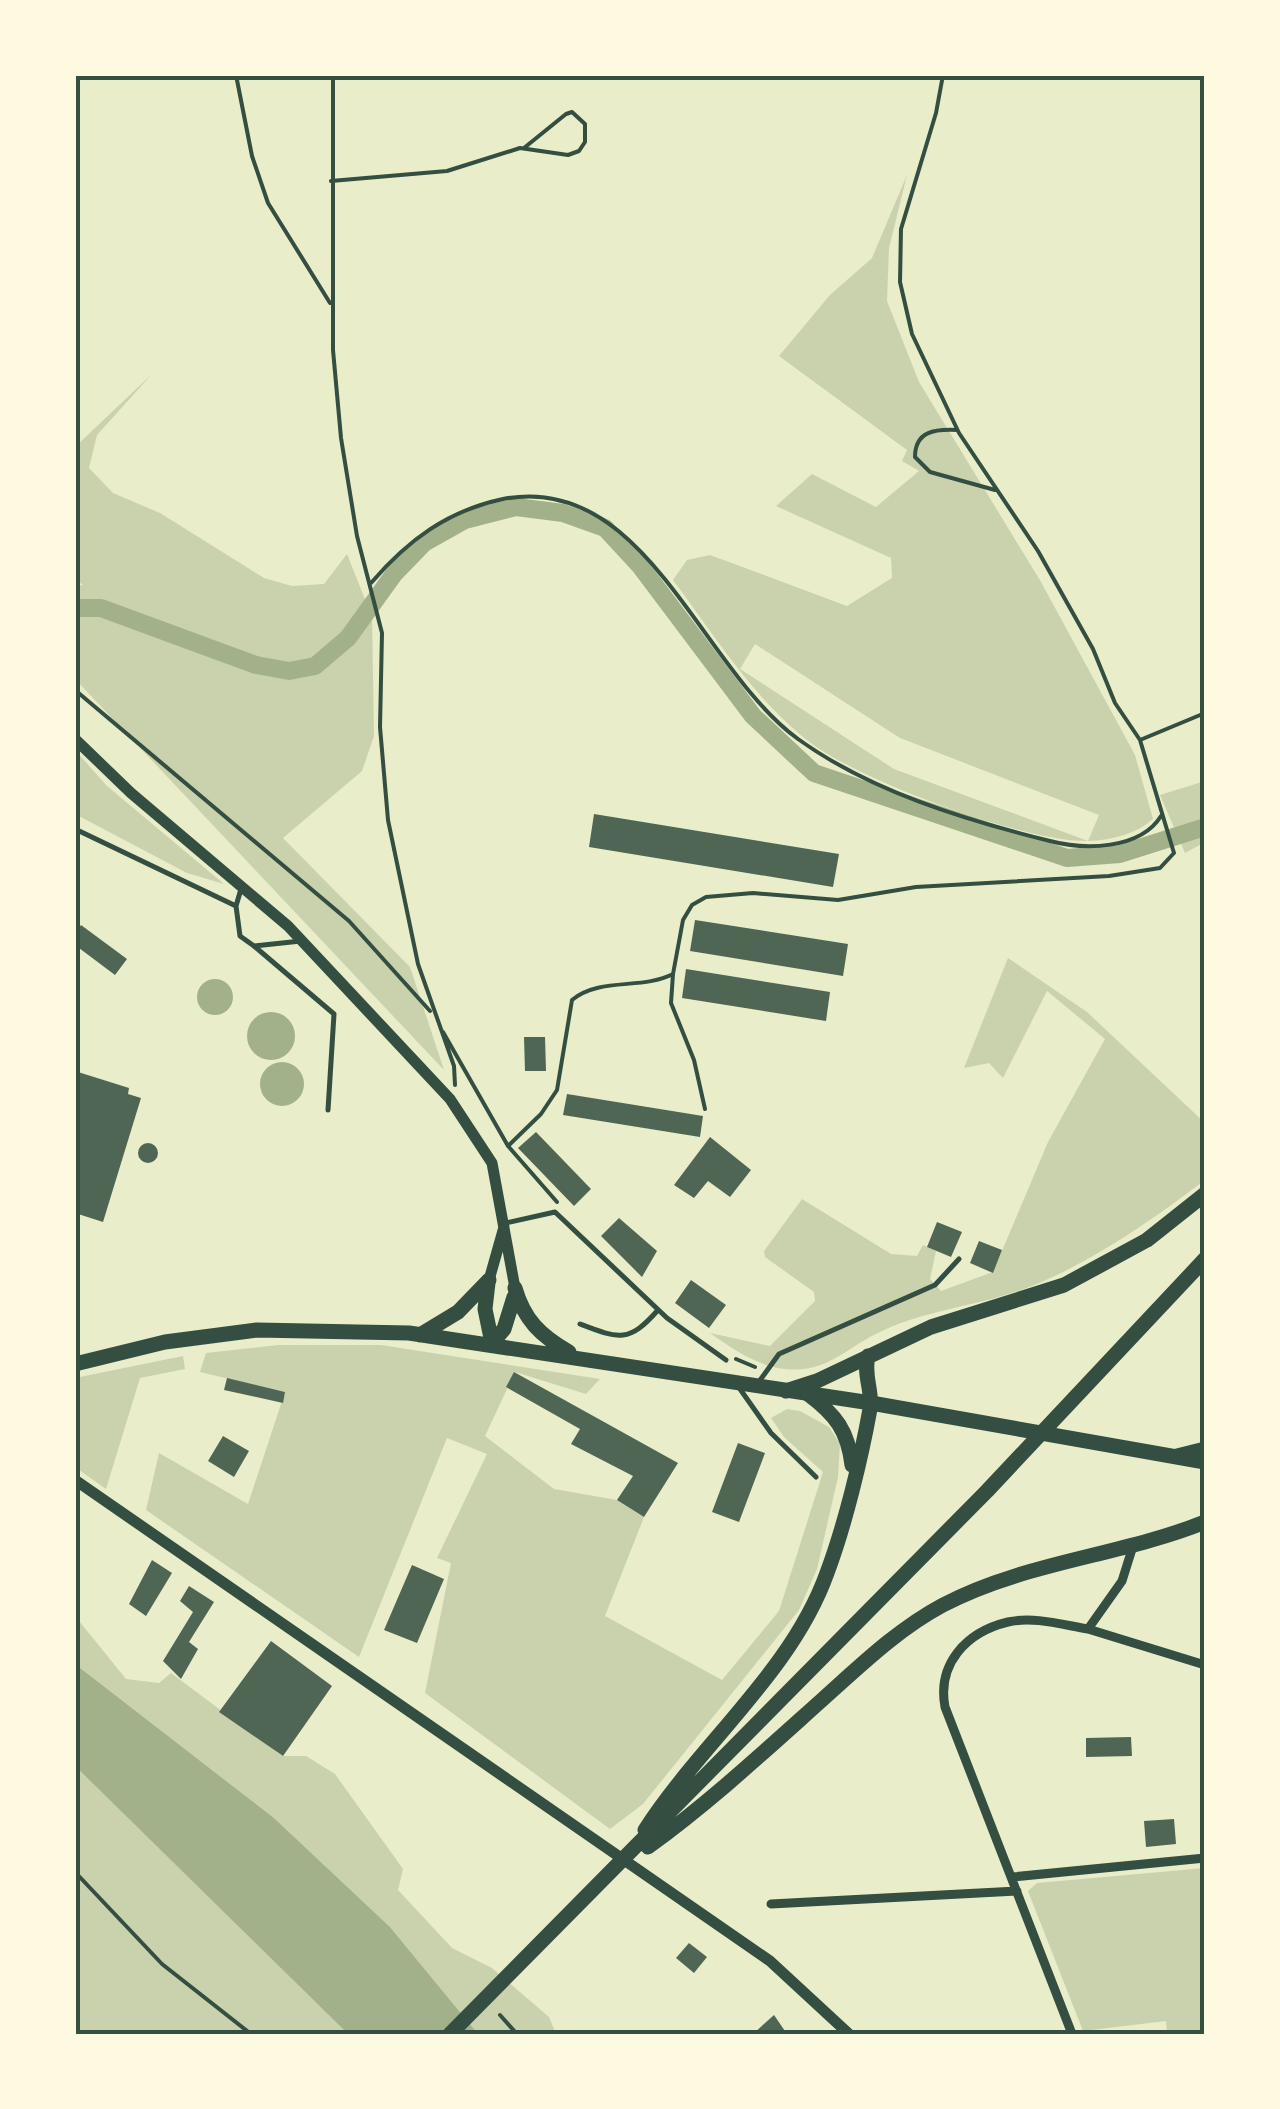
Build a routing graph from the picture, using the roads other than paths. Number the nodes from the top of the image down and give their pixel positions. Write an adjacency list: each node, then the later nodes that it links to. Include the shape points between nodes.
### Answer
1 (75, 739): 3 (street)
2 (75, 829): 4 (lane)
3 (242, 886): 4 (lane); 5 (street)
4 (236, 906): 6 (lane, via 240,936)
5 (302, 941): 6 (lane); 9 (street, via 450,1099 492,1163)
6 (254, 946): 7 (lane, via 334,1014)
7 (328, 1110)
8 (1205, 1194): 18 (main road, via 1147,1240 1064,1284)
9 (505, 1223): 12 (street); 13 (street); 14 (lane, via 555,1212)
10 (959, 1259): 23 (lane, via 935,1285 793,1346)
11 (1205, 1259): 37 (main road)
12 (489, 1280): 16 (main road, via 458,1312); 17 (main road, via 485,1308)
13 (515, 1288): 17 (main road, via 512,1312); 19 (main road, via 521,1309 544,1338)
14 (658, 1310): 15 (lane, via 623,1337); 20 (lane)
15 (580, 1324)
16 (420, 1334): 17 (main road); 21 (main road, via 257,1330 165,1342)
17 (492, 1344): 19 (main road)
18 (868, 1356): 24 (main road); 26 (main road, via 864,1374)
19 (577, 1357): 22 (main road)
20 (726, 1360)
21 (75, 1364)
22 (736, 1382): 23 (main road); 31 (lane, via 771,1433)
23 (757, 1386): 24 (main road)
24 (786, 1391): 25 (main road)
25 (808, 1394): 26 (main road); 30 (main road, via 848,1435)
26 (871, 1403): 28 (main road); 30 (main road)
27 (1205, 1449): 28 (main road)
28 (1177, 1456): 29 (main road)
29 (1205, 1462)
30 (853, 1474): 37 (main road, via 814,1604 770,1671 676,1782)
31 (816, 1477)
32 (75, 1480): 44 (street, via 666,1886 770,1961)
33 (1205, 1522): 34 (main road)
34 (1133, 1546): 35 (street, via 1122,1581); 39 (main road, via 997,1580 943,1605 888,1640 698,1811)
35 (1088, 1630): 36 (street); 40 (street, via 1008,1622 973,1637 950,1659 941,1684)
36 (1205, 1665)
37 (627, 1858): 39 (main road)
38 (1205, 1858): 40 (street)
39 (608, 1876): 43 (main road)
40 (1012, 1877): 41 (street)
41 (1017, 1891): 42 (street); 45 (street)
42 (771, 1904)
43 (450, 2034)
44 (849, 2034)
45 (1072, 2034)

